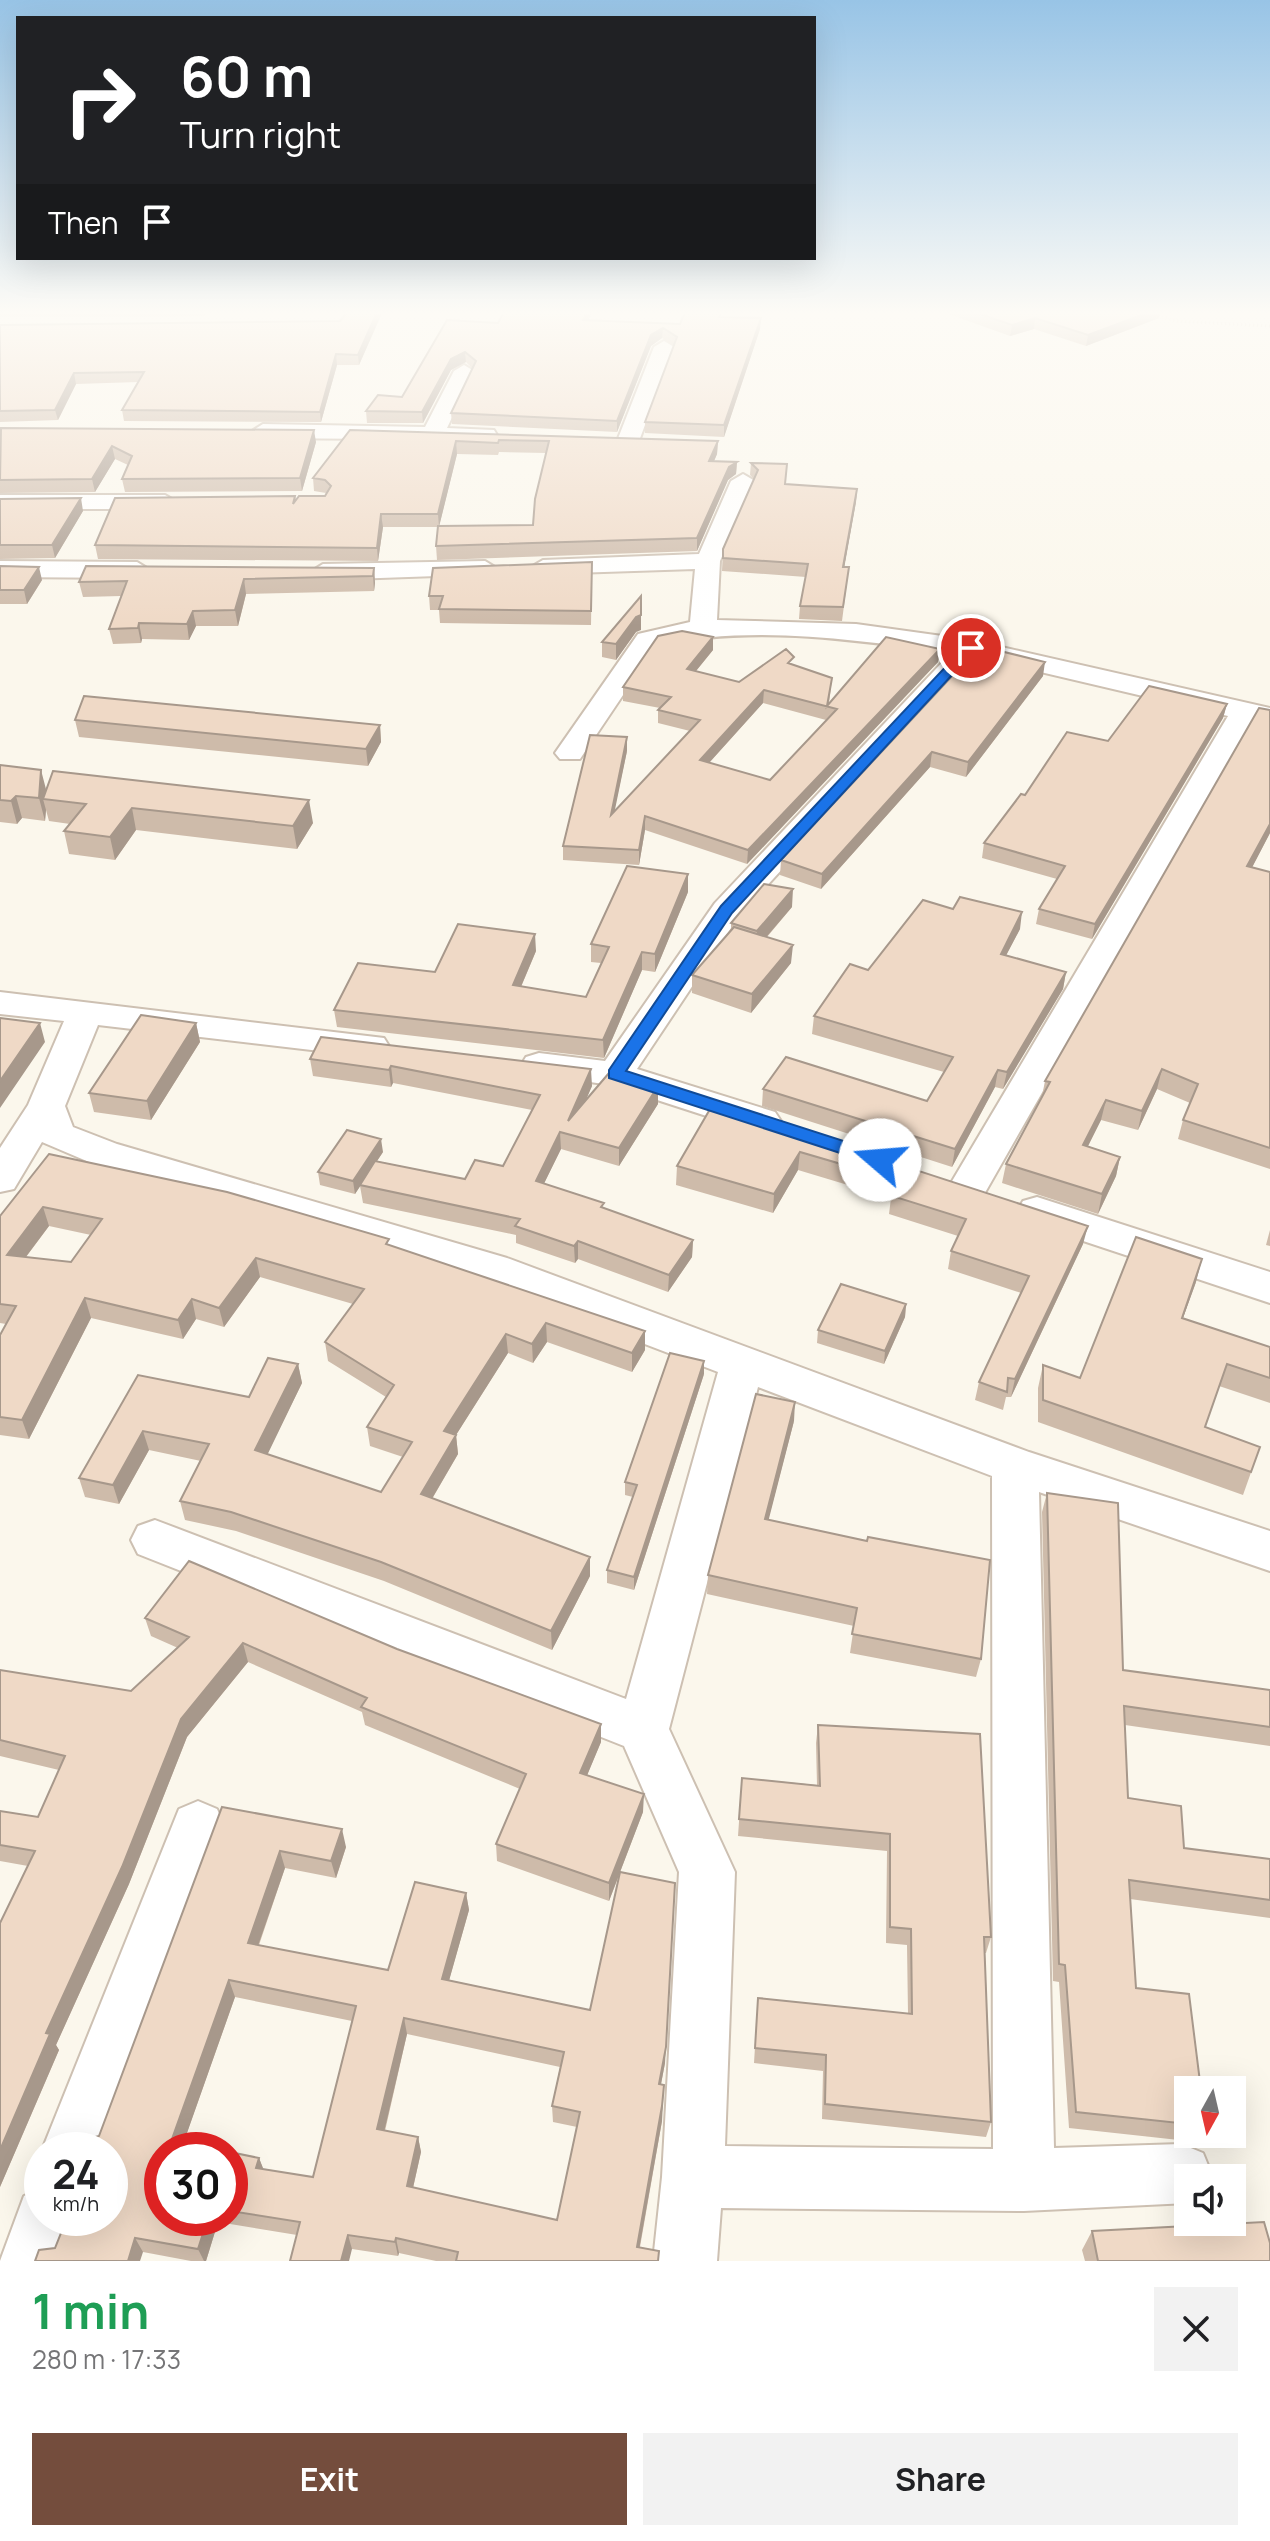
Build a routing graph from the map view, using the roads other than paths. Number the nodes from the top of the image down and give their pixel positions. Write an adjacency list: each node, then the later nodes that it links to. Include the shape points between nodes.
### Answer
1 (442, 416): 4 (street)
2 (638, 416): 7 (street)
3 (247, 431): 4 (street)
4 (433, 433): 5 (street)
5 (508, 436)
6 (598, 440): 7 (street)
7 (628, 441): 8 (street)
8 (659, 443)
9 (743, 481): 12 (street)
10 (0, 502): 11 (street)
11 (188, 502)
12 (708, 561): 15 (street); 16 (street)
13 (0, 569): 14 (street)
14 (159, 571)
15 (303, 571)
16 (703, 627): 17 (street, via 856,632); 19 (street, via 647,640)
17 (971, 648): 18 (street); 24 (street, via 727,910)
18 (1257, 714): 28 (street, via 954,1183)
19 (570, 753)
20 (0, 1003): 21 (street)
21 (85, 1013): 22 (street); 25 (street)
22 (413, 1051)
23 (506, 1061): 24 (street)
24 (615, 1074): 26 (street)
25 (46, 1106): 27 (street); 29 (street, via 57,1135 103,1153 492,1269)
26 (792, 1131)
27 (0, 1179)
28 (1270, 1288)
29 (743, 1361): 30 (street); 33 (street)
30 (1015, 1466): 32 (street); 38 (street)
31 (155, 1540): 33 (street)
32 (1270, 1551)
33 (643, 1729): 37 (street, via 707,1872)
34 (198, 1827): 35 (street)
35 (80, 2132)
36 (1174, 2175): 38 (street)
37 (693, 2177): 38 (street); 41 (street)
38 (1024, 2180)
39 (39, 2236): 40 (street)
40 (29, 2261)
41 (685, 2261)

